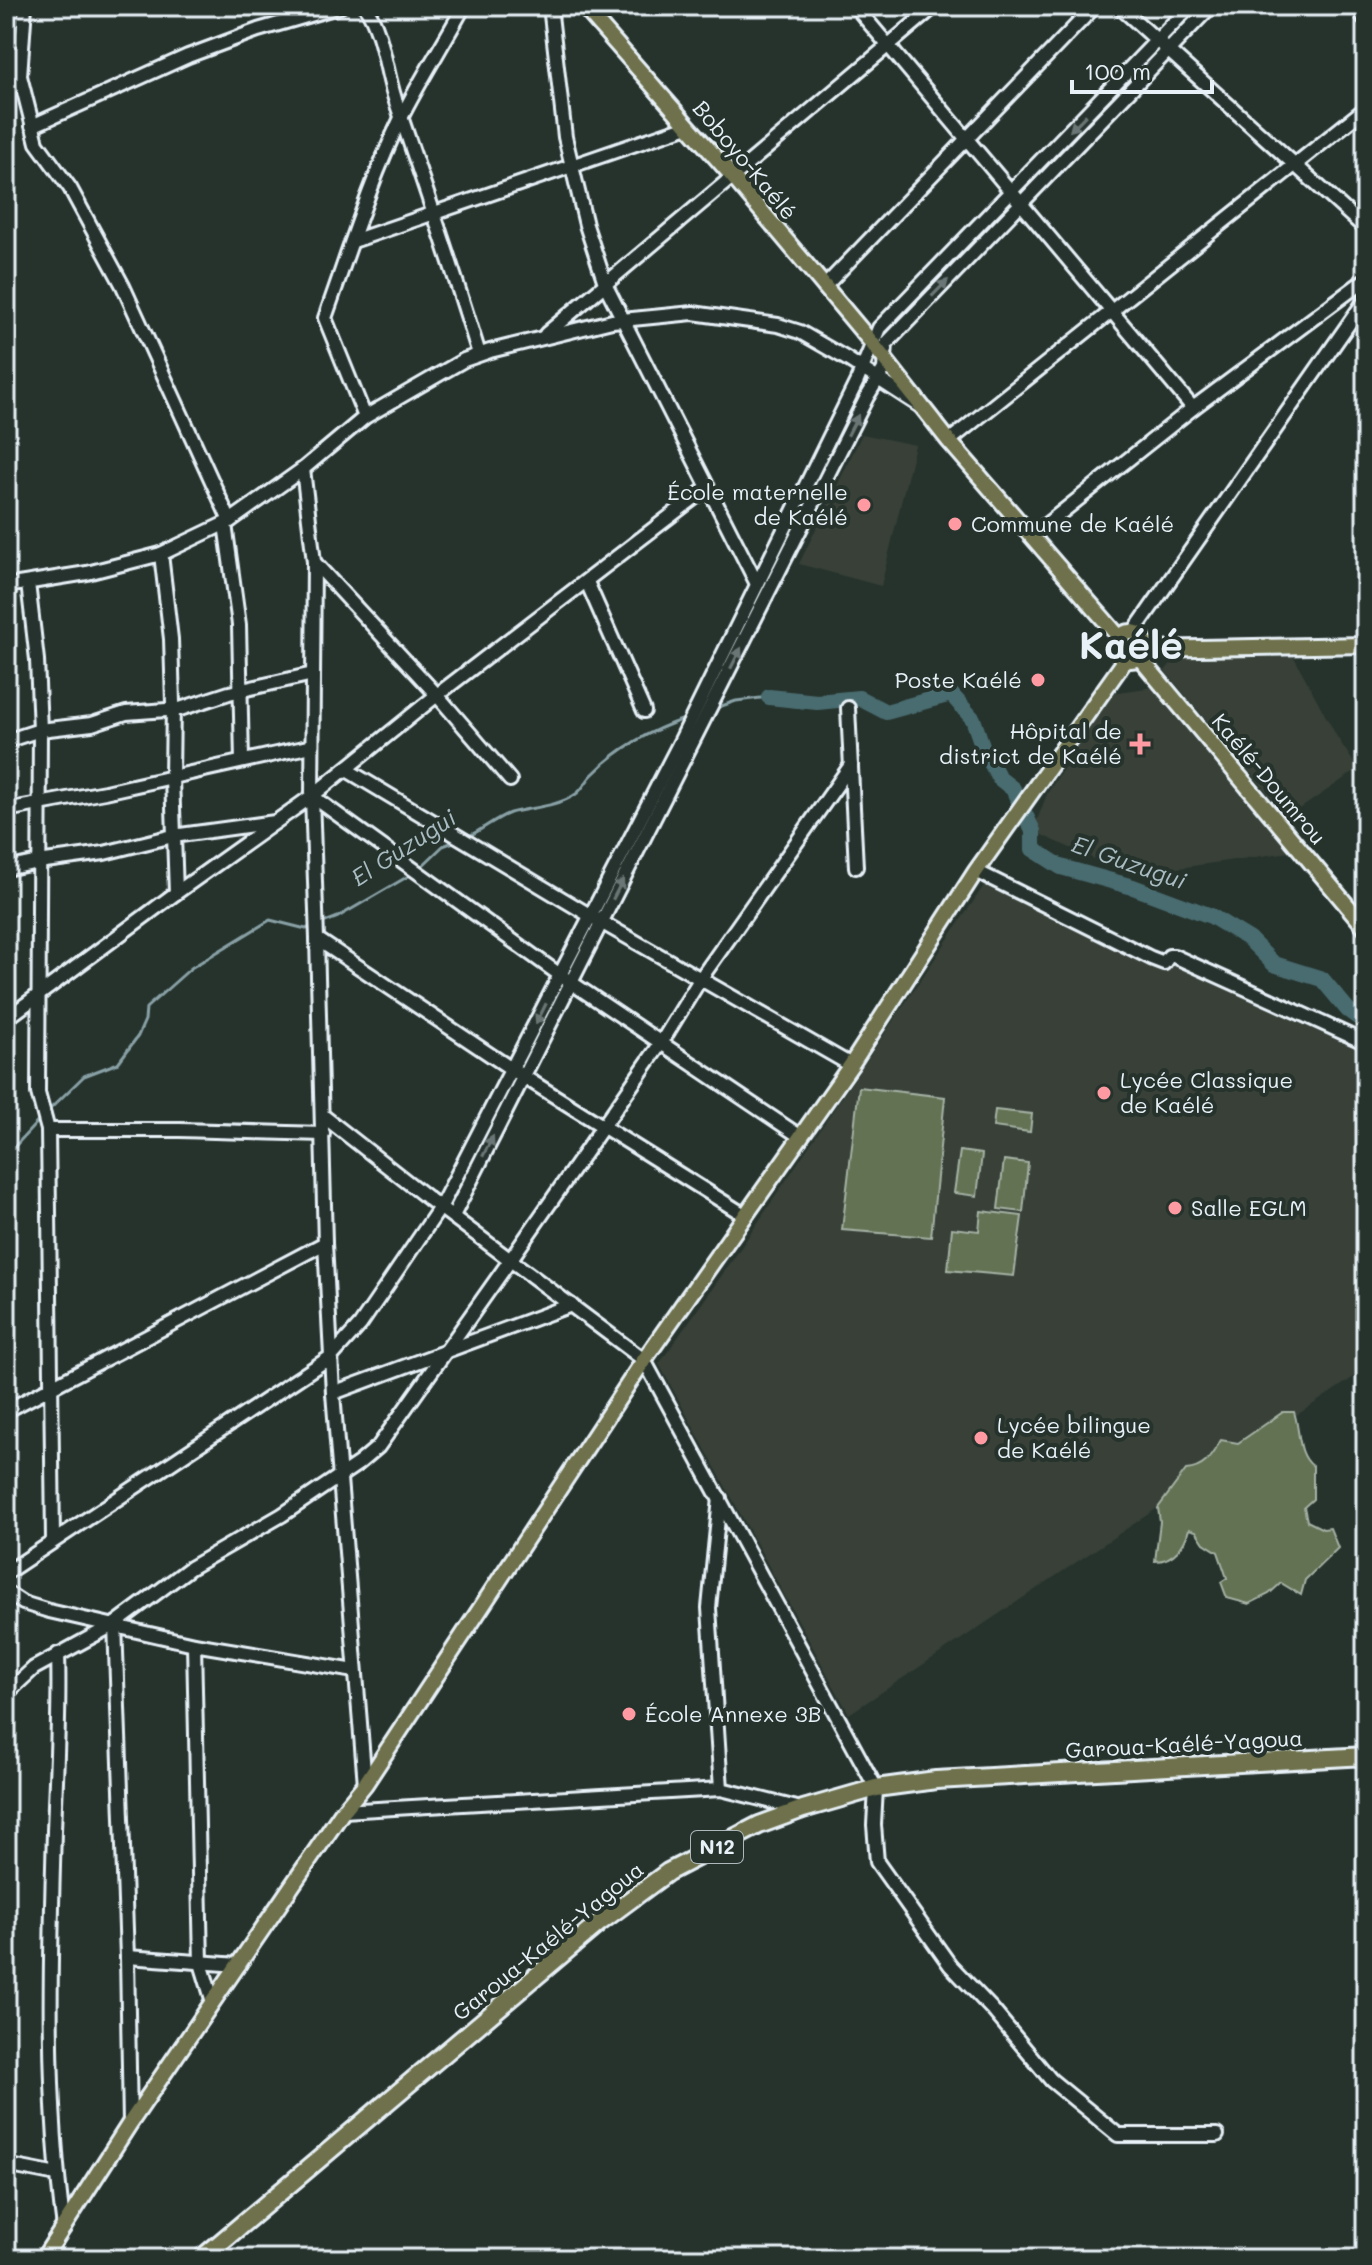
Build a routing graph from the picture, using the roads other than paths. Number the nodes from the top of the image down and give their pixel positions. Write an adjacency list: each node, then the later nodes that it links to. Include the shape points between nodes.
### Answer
1 (25, 6): 20 (street, via 20,76)
2 (341, 6): 20 (street, via 188,56)
3 (365, 6): 19 (street, via 375,20)
4 (464, 6): 19 (street)
5 (550, 6): 24 (street, via 558,96)
6 (583, 6): 21 (main road, Boboyo-Kaélé)
7 (855, 6): 16 (street)
8 (935, 6): 16 (street)
9 (1095, 6): 22 (street)
10 (1119, 6): 15 (street)
11 (1190, 6): 15 (street)
12 (1211, 6): 17 (street)
13 (1357, 6): 14 (street)
14 (1366, 21)
15 (1158, 40): 17 (street); 26 (street, one-way to 26)
16 (888, 46): 22 (street); 25 (street)
17 (1169, 50): 23 (street); 27 (street)
18 (1366, 108): 23 (street)
19 (402, 116): 28 (street); 30 (street)
20 (32, 126): 51 (street, via 42,152 70,188 123,286)
21 (688, 126): 24 (street); 25 (main road, Boboyo-Kaélé)
22 (967, 139): 26 (street); 33 (street)
23 (1295, 164): 29 (street); 35 (street)
24 (572, 165): 28 (street); 32 (street)
25 (733, 177): 32 (street); 33 (main road, Boboyo-Kaélé)
26 (1012, 191): 27 (street); 38 (street, via 879,328)
27 (1022, 203): 35 (street); 40 (street, one-way to 27, via 886,344)
28 (436, 213): 30 (street); 39 (street)
29 (1366, 229)
30 (353, 241): 47 (street, via 325,321)
31 (1366, 279): 46 (street)
32 (606, 286): 36 (street); 37 (street)
33 (824, 287): 38 (main road, Boboyo-Kaélé)
34 (1366, 299): 59 (street)
35 (1112, 310): 46 (street); 48 (street)
36 (622, 319): 37 (street); 41 (street, via 693,313 762,321 800,332); 50 (street)
37 (542, 338): 39 (street)
38 (872, 343): 40 (main road, Boboyo-Kaélé); 41 (street)
39 (479, 354): 47 (street)
40 (885, 361): 42 (street); 45 (main road)
41 (863, 368): 42 (street); 57 (street)
42 (880, 378): 43 (street); 44 (street)
43 (867, 397): 44 (street); 86 (street, one-way to 43)
44 (902, 397): 45 (street)
45 (922, 407): 48 (main road)
46 (1193, 408): 52 (street)
47 (365, 417): 49 (street)
48 (949, 441): 52 (main road)
49 (303, 469): 51 (street); 54 (street)
50 (707, 488): 55 (street); 57 (street)
51 (228, 523): 53 (street); 63 (street)
52 (1033, 535): 59 (main road)
53 (161, 554): 56 (street); 66 (street)
54 (314, 562): 62 (street); 64 (street)
55 (587, 582): 64 (street); 67 (street)
56 (28, 583): 58 (street); 68 (street)
57 (757, 584): 86 (street)
58 (6, 586)
59 (1126, 635): 61 (main road, Kaélé-Doumrou, via 1142,638); 61 (main road, via 1118,650)
60 (1366, 645): 61 (main road)
61 (1136, 655): 84 (main road); 87 (main road, Kaélé-Doumrou)
62 (313, 674): 63 (street); 70 (street)
63 (242, 691): 66 (street); 71 (street)
64 (437, 695): 73 (street); 75 (street)
65 (848, 708): 72 (street)
66 (174, 711): 68 (street, via 139,710 92,724); 74 (street)
67 (644, 711)
68 (40, 730): 69 (street); 77 (street)
69 (6, 741)
70 (312, 746): 71 (street); 76 (street)
71 (242, 761): 74 (street)
72 (851, 765): 82 (street); 90 (street)
73 (347, 770): 76 (street); 86 (street)
74 (172, 778): 77 (street); 80 (street)
75 (510, 780)
76 (312, 796): 79 (street); 88 (street); 89 (street)
77 (39, 804): 78 (street); 81 (street)
78 (6, 810)
79 (278, 822): 80 (street); 85 (street)
80 (173, 836): 81 (street); 85 (street)
81 (38, 862): 83 (street); 91 (street)
82 (856, 867)
83 (6, 869)
84 (976, 871): 94 (street, via 1151,958 1164,963 1174,956); 95 (main road)
85 (176, 893): 91 (street)
86 (596, 918): 89 (street); 90 (street)
87 (1366, 928)
88 (317, 939): 96 (street); 97 (street)
89 (566, 978): 93 (street); 96 (street)
90 (701, 978): 93 (street); 95 (street)
91 (39, 995): 92 (street); 99 (street, via 38,1093)
92 (6, 1019)
93 (661, 1043): 98 (street); 101 (street)
94 (1366, 1043)
95 (851, 1065): 101 (main road)
96 (519, 1073): 98 (street); 102 (street); 103 (street, one-way to 96)
97 (322, 1115): 100 (street); 102 (street)
98 (603, 1127): 104 (street); 106 (street)
99 (48, 1130): 100 (street); 111 (street)
100 (323, 1134): 105 (street)
101 (801, 1137): 104 (main road)
102 (441, 1206): 103 (street); 109 (street, via 360,1325)
103 (453, 1216): 106 (street)
104 (746, 1216): 110 (main road)
105 (325, 1243): 109 (street); 111 (street)
106 (511, 1259): 107 (street); 108 (street)
107 (571, 1305): 108 (street); 110 (street)
108 (447, 1350): 112 (street); 114 (street, via 378,1447)
109 (332, 1356): 112 (street); 116 (street)
110 (644, 1360): 115 (street); 125 (main road)
111 (49, 1388): 113 (street); 116 (street)
112 (333, 1393): 114 (street)
113 (6, 1411)
114 (339, 1476): 119 (street, via 190,1568); 122 (street)
115 (720, 1498): 126 (street); 127 (street, via 709,1608)
116 (53, 1540): 117 (street)
117 (6, 1573)
118 (6, 1592): 119 (street, via 49,1611)
119 (115, 1624): 120 (street); 121 (street); 130 (street)
120 (194, 1644): 122 (street); 131 (street)
121 (58, 1654): 123 (street); 137 (street, via 51,1951)
122 (355, 1671): 125 (street)
123 (6, 1694)
124 (1366, 1756): 126 (highway, Garoua-Kaélé-Yagoua / N12, via 936,1780)
125 (365, 1784): 129 (main road)
126 (876, 1788): 128 (highway, Garoua-Kaélé-Yagoua / N12); 135 (street, via 877,1862 950,1965 1051,2080 1118,2135)
127 (721, 1789): 128 (street); 129 (street)
128 (803, 1809): 140 (highway, Garoua-Kaélé-Yagoua / N12, via 759,1825 668,1872 599,1923)
129 (343, 1811): 132 (main road)
130 (127, 1957): 131 (street); 134 (street)
131 (201, 1963): 132 (street); 133 (street)
132 (239, 1965): 133 (main road)
133 (213, 2002): 134 (main road)
134 (130, 2123): 138 (main road)
135 (1217, 2135)
136 (6, 2165): 137 (street)
137 (57, 2175): 138 (street)
138 (64, 2228): 139 (main road)
139 (43, 2259)
140 (201, 2259)

